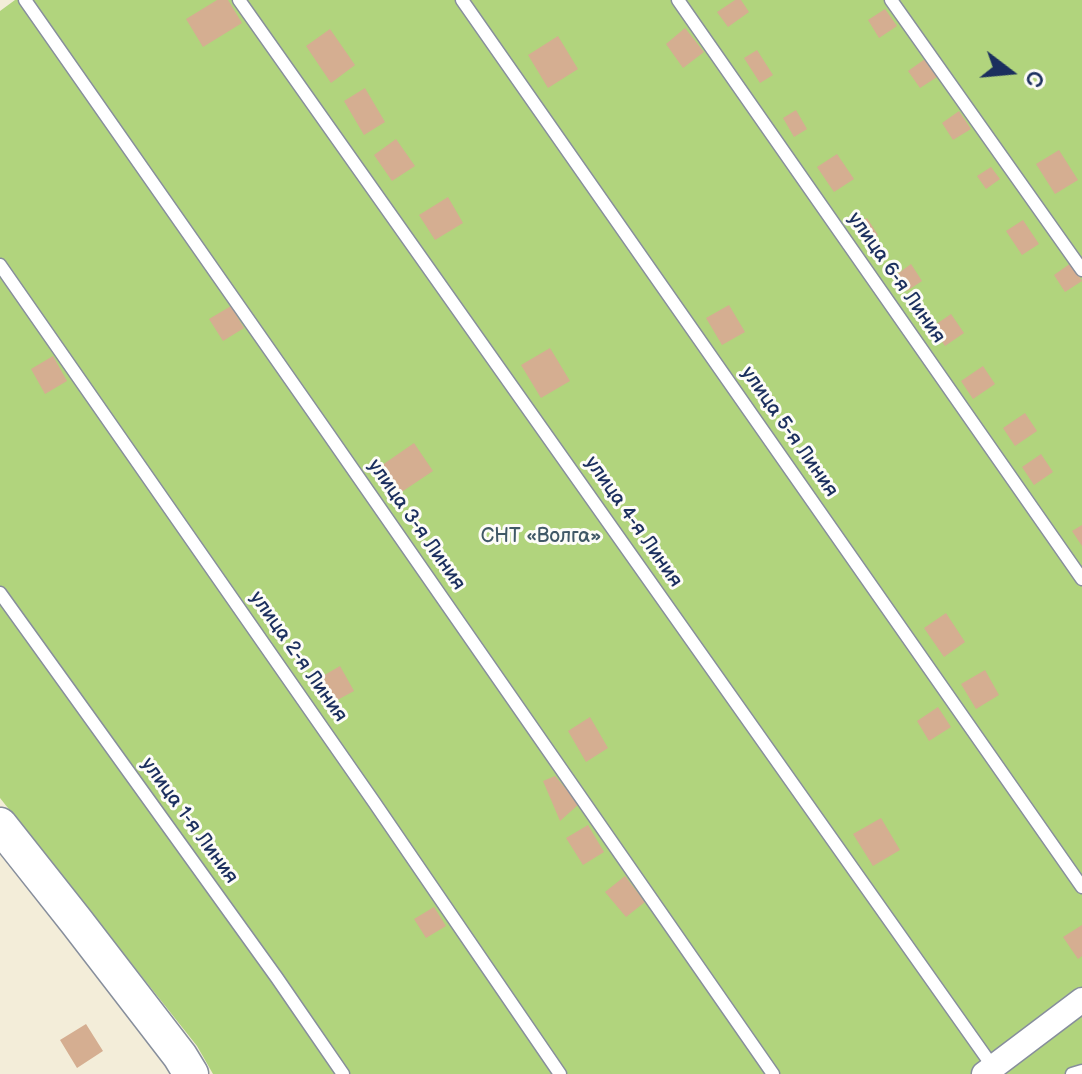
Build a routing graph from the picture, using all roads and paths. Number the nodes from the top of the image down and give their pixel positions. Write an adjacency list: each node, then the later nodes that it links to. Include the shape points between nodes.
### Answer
1 (25, 0): 18 (lane, улица 3-я Линия)
2 (239, 0): 13 (lane, улица 4-я Линия)
3 (462, 0): 11 (lane, улица 5-я Линия)
4 (678, 0): 8 (lane, улица 6-я Линия)
5 (891, 0): 7 (lane)
6 (0, 265): 17 (lane, улица 2-я Линия)
7 (1082, 270)
8 (1082, 579)
9 (0, 593): 16 (lane, улица 1-я Линия)
10 (0, 825): 15 (street)
11 (1082, 887)
12 (1082, 1000): 13 (street)
13 (988, 1071)
14 (1082, 1071): 19 (lane)
15 (191, 1074)
16 (343, 1074)
17 (560, 1074)
18 (773, 1074)
19 (1072, 1074)

